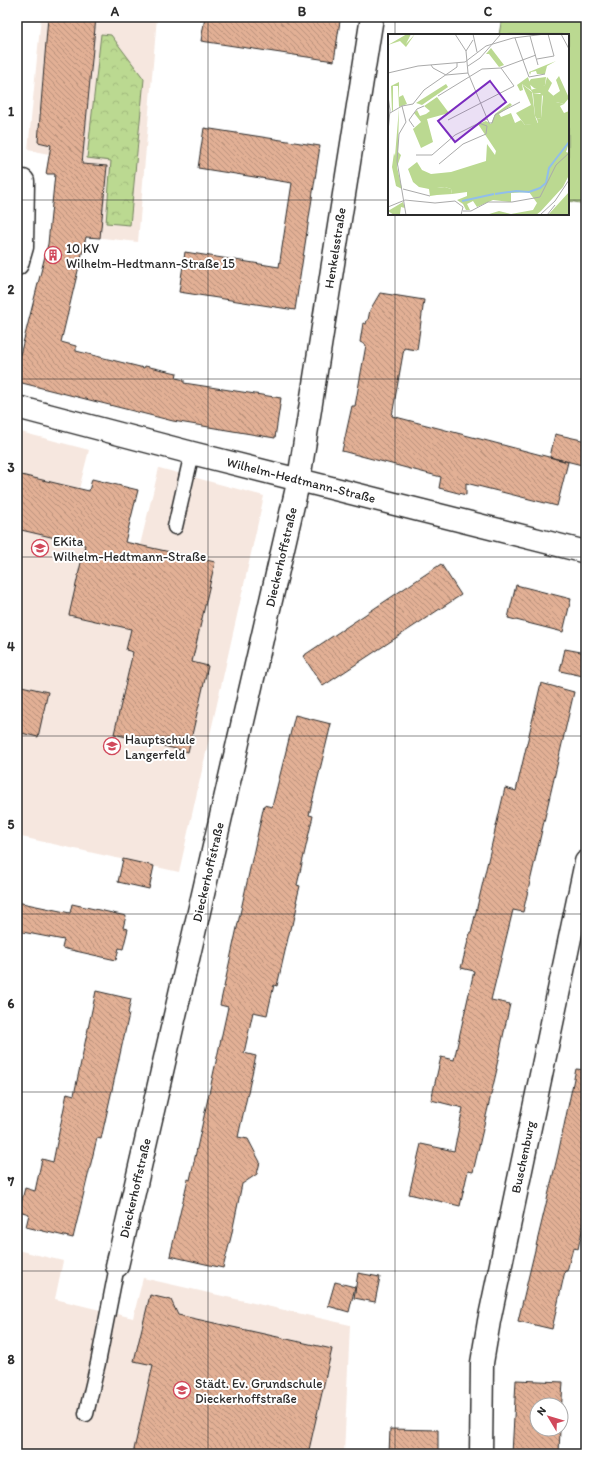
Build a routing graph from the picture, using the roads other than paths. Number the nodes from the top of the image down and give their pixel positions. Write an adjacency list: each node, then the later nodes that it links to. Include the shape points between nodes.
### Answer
1 (372, 17): 6 (street, Henkelsstraße)
2 (23, 181): 3 (street, via 22,247)
3 (17, 264)
4 (17, 407): 5 (street, Wilhelm-Hedtmann-Straße)
5 (192, 453): 6 (street, Wilhelm-Hedtmann-Straße); 7 (lane)
6 (299, 479): 8 (street, Wilhelm-Hedtmann-Straße); 10 (street, Dieckerhoffstraße)
7 (175, 527)
8 (586, 552)
9 (586, 862): 12 (street, Buschenburg, via 488,1321 482,1363)
10 (117, 1266): 11 (lane)
11 (86, 1414)
12 (481, 1454)

